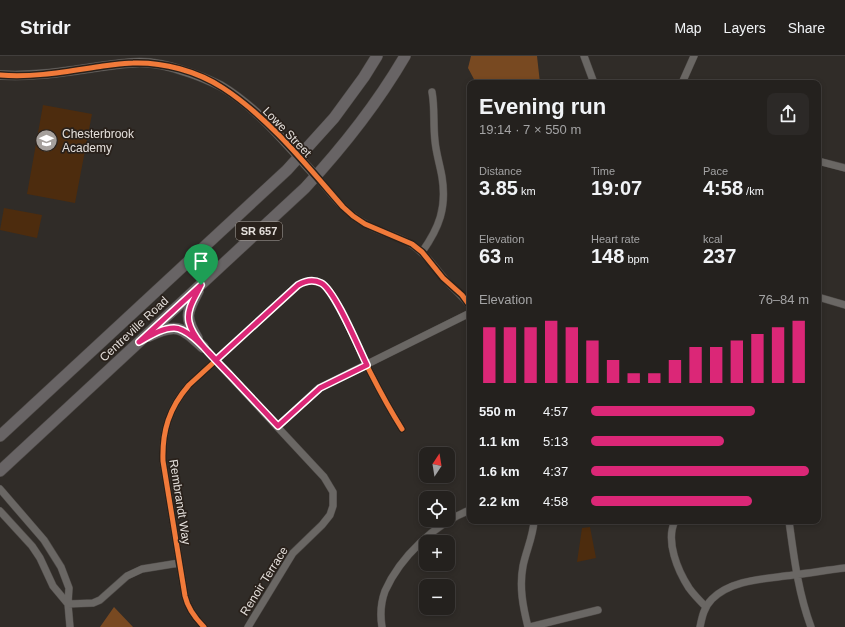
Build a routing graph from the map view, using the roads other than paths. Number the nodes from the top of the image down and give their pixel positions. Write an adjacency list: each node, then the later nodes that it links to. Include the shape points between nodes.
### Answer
1 (377, 56): 9 (main road, Centreville Road / SR 657, via 334,118)
2 (405, 56): 12 (main road, Centreville Road / SR 657, via 358,126)
3 (584, 56): 6 (street)
4 (694, 56): 7 (street)
5 (0, 75): 9 (street, Lowe Street, via 42,74 132,63 171,66 208,79 232,94 268,125)
6 (593, 80)
7 (683, 80)
8 (432, 92): 13 (street, via 434,138 442,177 443,201 437,229)
9 (299, 157): 12 (street, Lowe Street); 25 (main road, Centreville Road / SR 657)
10 (821, 162): 11 (street)
11 (845, 168)
12 (316, 176): 13 (street, Lowe Street, via 353,216 365,224 412,244); 14 (main road, Centreville Road / SR 657)
13 (422, 252): 16 (street, Lowe Street)
14 (201, 285): 19 (main road, Centreville Road / SR 657); 20 (main road, via 188,315 192,329)
15 (821, 298): 17 (street)
16 (467, 302)
17 (845, 305)
18 (467, 315): 22 (street)
19 (139, 342): 20 (main road, via 156,332 174,328 186,332); 26 (main road, Centreville Road / SR 657)
20 (203, 347): 21 (street, Renoir Terrace)
21 (216, 360): 22 (street, Rembrandt Way, via 298,285 311,280 322,283 332,293); 23 (street, Renoir Terrace); 33 (street, Rembrandt Way, via 179,396 168,419 163,442 164,472)
22 (367, 365): 23 (street, via 320,388); 24 (street, Rembrandt Way)
23 (278, 426): 41 (street, Renoir Terrace, via 328,482 333,492 332,506 327,519 288,560)
24 (402, 429)
25 (0, 436)
26 (0, 471)
27 (0, 489): 36 (street, via 44,540 61,567 69,588)
28 (0, 511): 36 (street, via 32,546 54,586)
29 (467, 511): 42 (street, via 431,533 398,570 385,592 381,605)
30 (533, 524): 43 (street, via 521,580 523,608)
31 (674, 524): 37 (street, via 671,537 677,564 690,590)
32 (789, 524): 35 (street)
33 (179, 563): 36 (street, via 142,568 127,576 96,602); 40 (street, Rembrandt Way, via 187,605)
34 (845, 568): 35 (street)
35 (797, 575): 37 (street, via 737,584 718,594); 45 (street)
36 (68, 604): 39 (street)
37 (706, 607): 44 (street)
38 (598, 610): 43 (street)
39 (70, 627)
40 (204, 627)
41 (248, 627)
42 (382, 627)
43 (529, 627)
44 (700, 627)
45 (810, 627)

